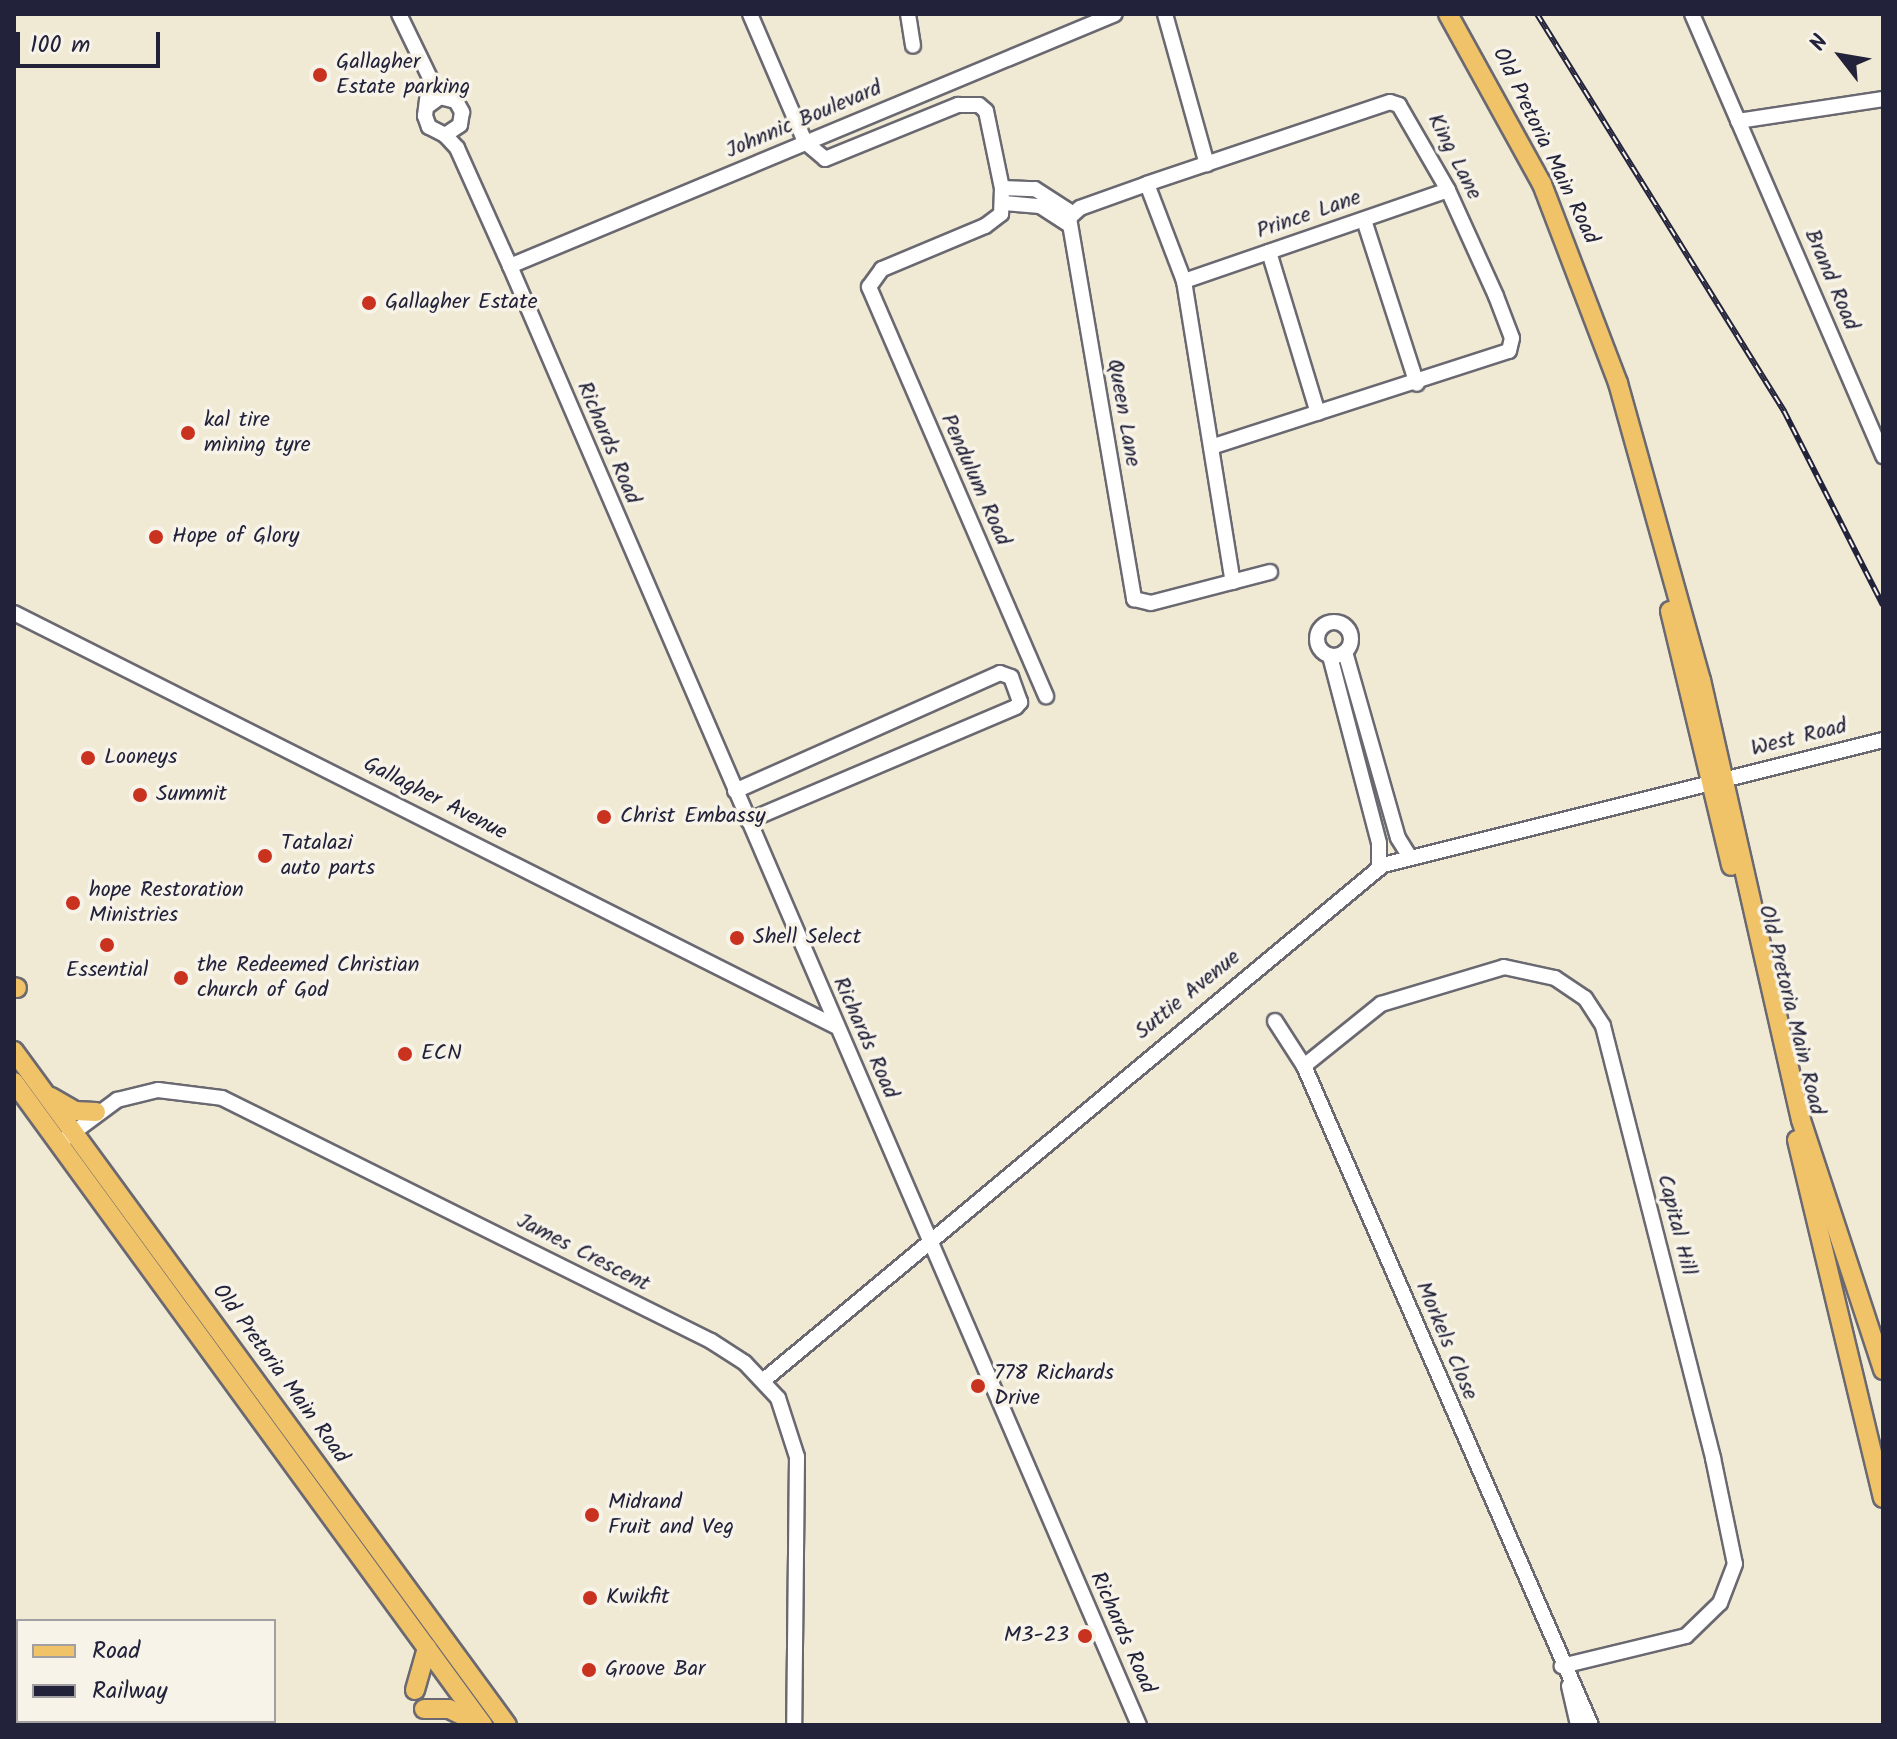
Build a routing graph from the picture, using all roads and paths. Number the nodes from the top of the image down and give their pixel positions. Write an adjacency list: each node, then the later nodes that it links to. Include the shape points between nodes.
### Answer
1 (399, 14): 9 (street)
2 (750, 14): 15 (street)
3 (908, 14): 8 (street)
4 (1115, 14): 15 (street, Johnnic Boulevard)
5 (1165, 14): 16 (street)
6 (1448, 14): 36 (main road, Old Pretoria Main Road, via 1515,128 1576,261 1618,383 1656,534 1691,641)
7 (1692, 14): 13 (street, Brand Road)
8 (913, 46)
9 (429, 83): 10 (street); 12 (street)
10 (445, 97): 12 (street); 14 (street, via 462,112)
11 (1883, 99): 13 (street)
12 (429, 105): 14 (street, via 429,127)
13 (1738, 121): 28 (street, Brand Road)
14 (451, 132): 23 (street, Richards Road)
15 (805, 142): 19 (street, via 829,160 958,105 979,105 988,120); 23 (street, Johnnic Boulevard)
16 (1207, 164): 17 (street, King Lane); 18 (street, King Lane, via 1390,102 1404,109)
17 (1147, 184): 20 (street); 24 (street)
18 (1448, 190): 21 (street, Prince Lane); 25 (street, King Lane, via 1512,345 1503,355)
19 (1003, 202): 20 (street, via 1040,206); 32 (street, Pendulum Road, via 985,226 882,269 871,279 872,298)
20 (1070, 219): 30 (street, Queen Lane, via 1134,599 1144,605)
21 (1364, 220): 22 (street, Prince Lane); 25 (street)
22 (1269, 252): 24 (street, Prince Lane); 26 (street)
23 (510, 266): 37 (street, Richards Road)
24 (1184, 281): 27 (street)
25 (1417, 384): 26 (street, King Lane)
26 (1318, 413): 27 (street, King Lane)
27 (1211, 447): 30 (street)
28 (1883, 456)
29 (1270, 572): 30 (street)
30 (1233, 582)
31 (14, 613): 42 (street, Gallagher Avenue)
32 (1046, 696)
33 (1883, 740): 36 (street, West Road)
34 (1379, 770): 35 (street); 35 (street, via 1338,654); 39 (street, via 1399,842)
35 (1362, 775): 40 (street, via 1379,843)
36 (1718, 781): 39 (street, Suttie Avenue); 50 (main road, Old Pretoria Main Road, via 1798,1107); 52 (main road, Old Pretoria Main Road)
37 (735, 791): 38 (street, Richards Road); 38 (street, via 1000,673 1011,677 1020,702 1016,707)
38 (748, 821): 42 (street, Richards Road)
39 (1410, 857): 40 (street, Suttie Avenue)
40 (1379, 868): 49 (street, Suttie Avenue)
41 (1275, 1021): 44 (street, Morkels Close)
42 (835, 1026): 49 (street, Richards Road)
43 (14, 1051): 46 (main road, Old Pretoria Main Road)
44 (1304, 1066): 54 (street, Morkels Close); 54 (street, Capital Hill, via 1381,1004 1504,967 1555,978 1585,998 1603,1026 1735,1564 1720,1603 1686,1636)
45 (14, 1082): 48 (main road, Old Pretoria Main Road)
46 (39, 1087): 47 (main road, via 71,1109); 48 (main road, Old Pretoria Main Road)
47 (96, 1112): 48 (street, James Crescent); 51 (street, James Crescent, via 158,1090 222,1098 711,1341)
48 (65, 1138): 53 (main road, Old Pretoria Main Road); 59 (main road, Old Pretoria Main Road)
49 (929, 1241): 51 (street, Suttie Avenue); 61 (street, Richards Road)
50 (1883, 1370)
51 (764, 1380): 60 (street, James Crescent, via 784,1412 797,1457)
52 (1883, 1498)
53 (427, 1648): 56 (main road); 58 (main road, Old Pretoria Main Road)
54 (1562, 1666): 55 (street, Morkels Close)
55 (1569, 1682): 62 (street, Morkels Close); 63 (street, Morkels Close)
56 (415, 1690)
57 (424, 1709): 58 (main road, via 449,1709)
58 (481, 1725)
59 (507, 1725)
60 (794, 1725)
61 (1139, 1725)
62 (1578, 1725)
63 (1591, 1725)

